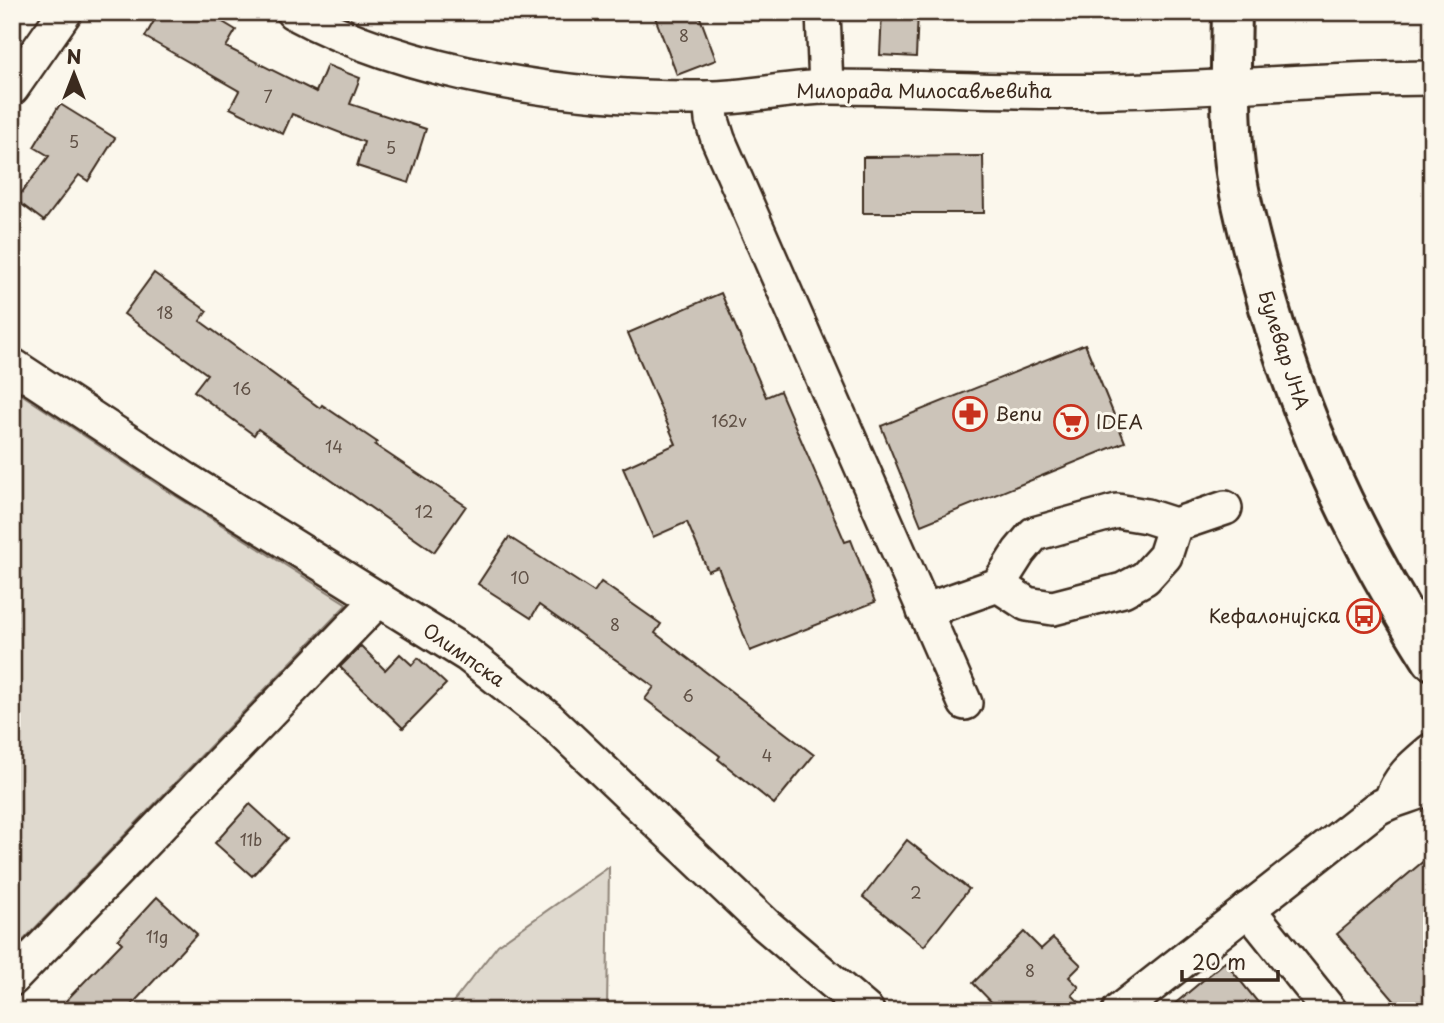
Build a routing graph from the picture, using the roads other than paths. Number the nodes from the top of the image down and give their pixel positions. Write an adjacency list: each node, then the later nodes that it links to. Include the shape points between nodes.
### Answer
1 (65, 12): 8 (street)
2 (293, 12): 9 (street, Милорада Милосављевића, via 356,42 517,85)
3 (822, 12): 6 (street)
4 (1232, 12): 7 (main road, Булевар ЈНА)
5 (1432, 78): 7 (street, Милорада Милосављевића)
6 (826, 87): 7 (street, Милорада Милосављевића, via 1110,92); 9 (street, Милорада Милосављевића)
7 (1231, 87): 16 (main road, Булевар ЈНА, via 1241,198 1270,315 1302,410 1354,527)
8 (12, 88)
9 (710, 99): 15 (street, via 718,139)
10 (12, 365): 14 (street, Олимпска, via 173,472)
11 (1226, 508): 12 (street)
12 (1175, 525): 13 (street, via 1117,511 1034,534); 13 (street, via 1165,556 1145,578 1123,590 1053,608 1027,604)
13 (998, 584): 15 (street)
14 (379, 599): 22 (street); 23 (street, Олимпска, via 468,655 549,719 766,925)
15 (924, 611): 17 (street)
16 (1432, 660)
17 (965, 703)
18 (1432, 750): 20 (street, via 1406,772)
19 (1432, 786): 20 (street)
20 (1391, 800): 21 (street)
21 (1248, 909): 24 (street); 25 (street)
22 (12, 979)
23 (867, 1011)
24 (1119, 1011)
25 (1330, 1011)

